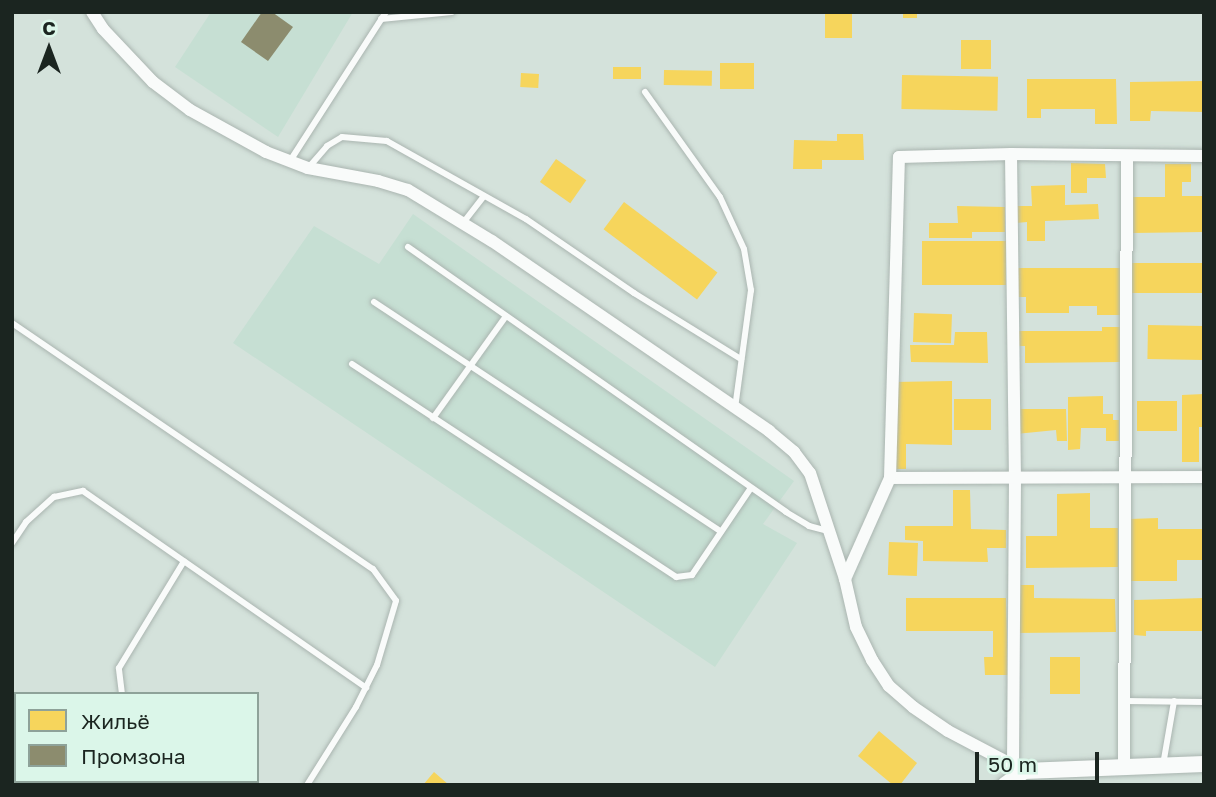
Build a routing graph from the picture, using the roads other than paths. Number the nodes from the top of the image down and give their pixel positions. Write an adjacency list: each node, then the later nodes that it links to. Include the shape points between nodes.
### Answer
1 (92, 12): 9 (street, via 153,82 190,110)
2 (386, 12): 4 (lane)
3 (452, 12): 4 (lane)
4 (381, 19): 9 (lane)
5 (645, 92): 17 (lane, via 720,197 744,249 751,290)
6 (1011, 154): 8 (street); 24 (street, via 899,157); 25 (street)
7 (1204, 156): 8 (street)
8 (1127, 157): 22 (street)
9 (290, 161): 10 (street)
10 (308, 169): 11 (lane, via 327,146 342,137 387,141); 12 (street, via 408,190)
11 (484, 196): 12 (lane); 17 (lane)
12 (463, 223): 20 (street)
13 (408, 247): 15 (lane)
14 (374, 302): 19 (lane)
15 (506, 316): 19 (lane); 26 (lane)
16 (12, 323): 32 (lane, via 373,569 396,601)
17 (741, 359): 20 (lane)
18 (352, 363): 21 (lane)
19 (469, 365): 21 (lane); 28 (lane)
20 (735, 408): 27 (street, via 794,452 810,473)
21 (433, 418): 28 (lane, via 676,577 692,575)
22 (1126, 477): 23 (street); 25 (street); 34 (street)
23 (1204, 477)
24 (890, 478): 25 (street); 31 (street)
25 (1015, 478): 40 (street)
26 (751, 488): 27 (lane, via 797,520); 28 (lane)
27 (828, 531): 31 (street)
28 (721, 532)
29 (12, 543): 30 (lane, via 26,522 54,497 83,491)
30 (184, 561): 32 (lane); 33 (lane, via 119,668)
31 (845, 579): 40 (street, via 856,627 889,686 948,731)
32 (366, 688): 41 (lane)
33 (121, 692)
34 (1125, 701): 35 (lane); 39 (street)
35 (1174, 701): 36 (lane); 38 (lane)
36 (1204, 702)
37 (1204, 764): 38 (street)
38 (1163, 766): 39 (street)
39 (1124, 768): 40 (street)
40 (1018, 769): 42 (street)
41 (307, 785)
42 (1005, 785)

